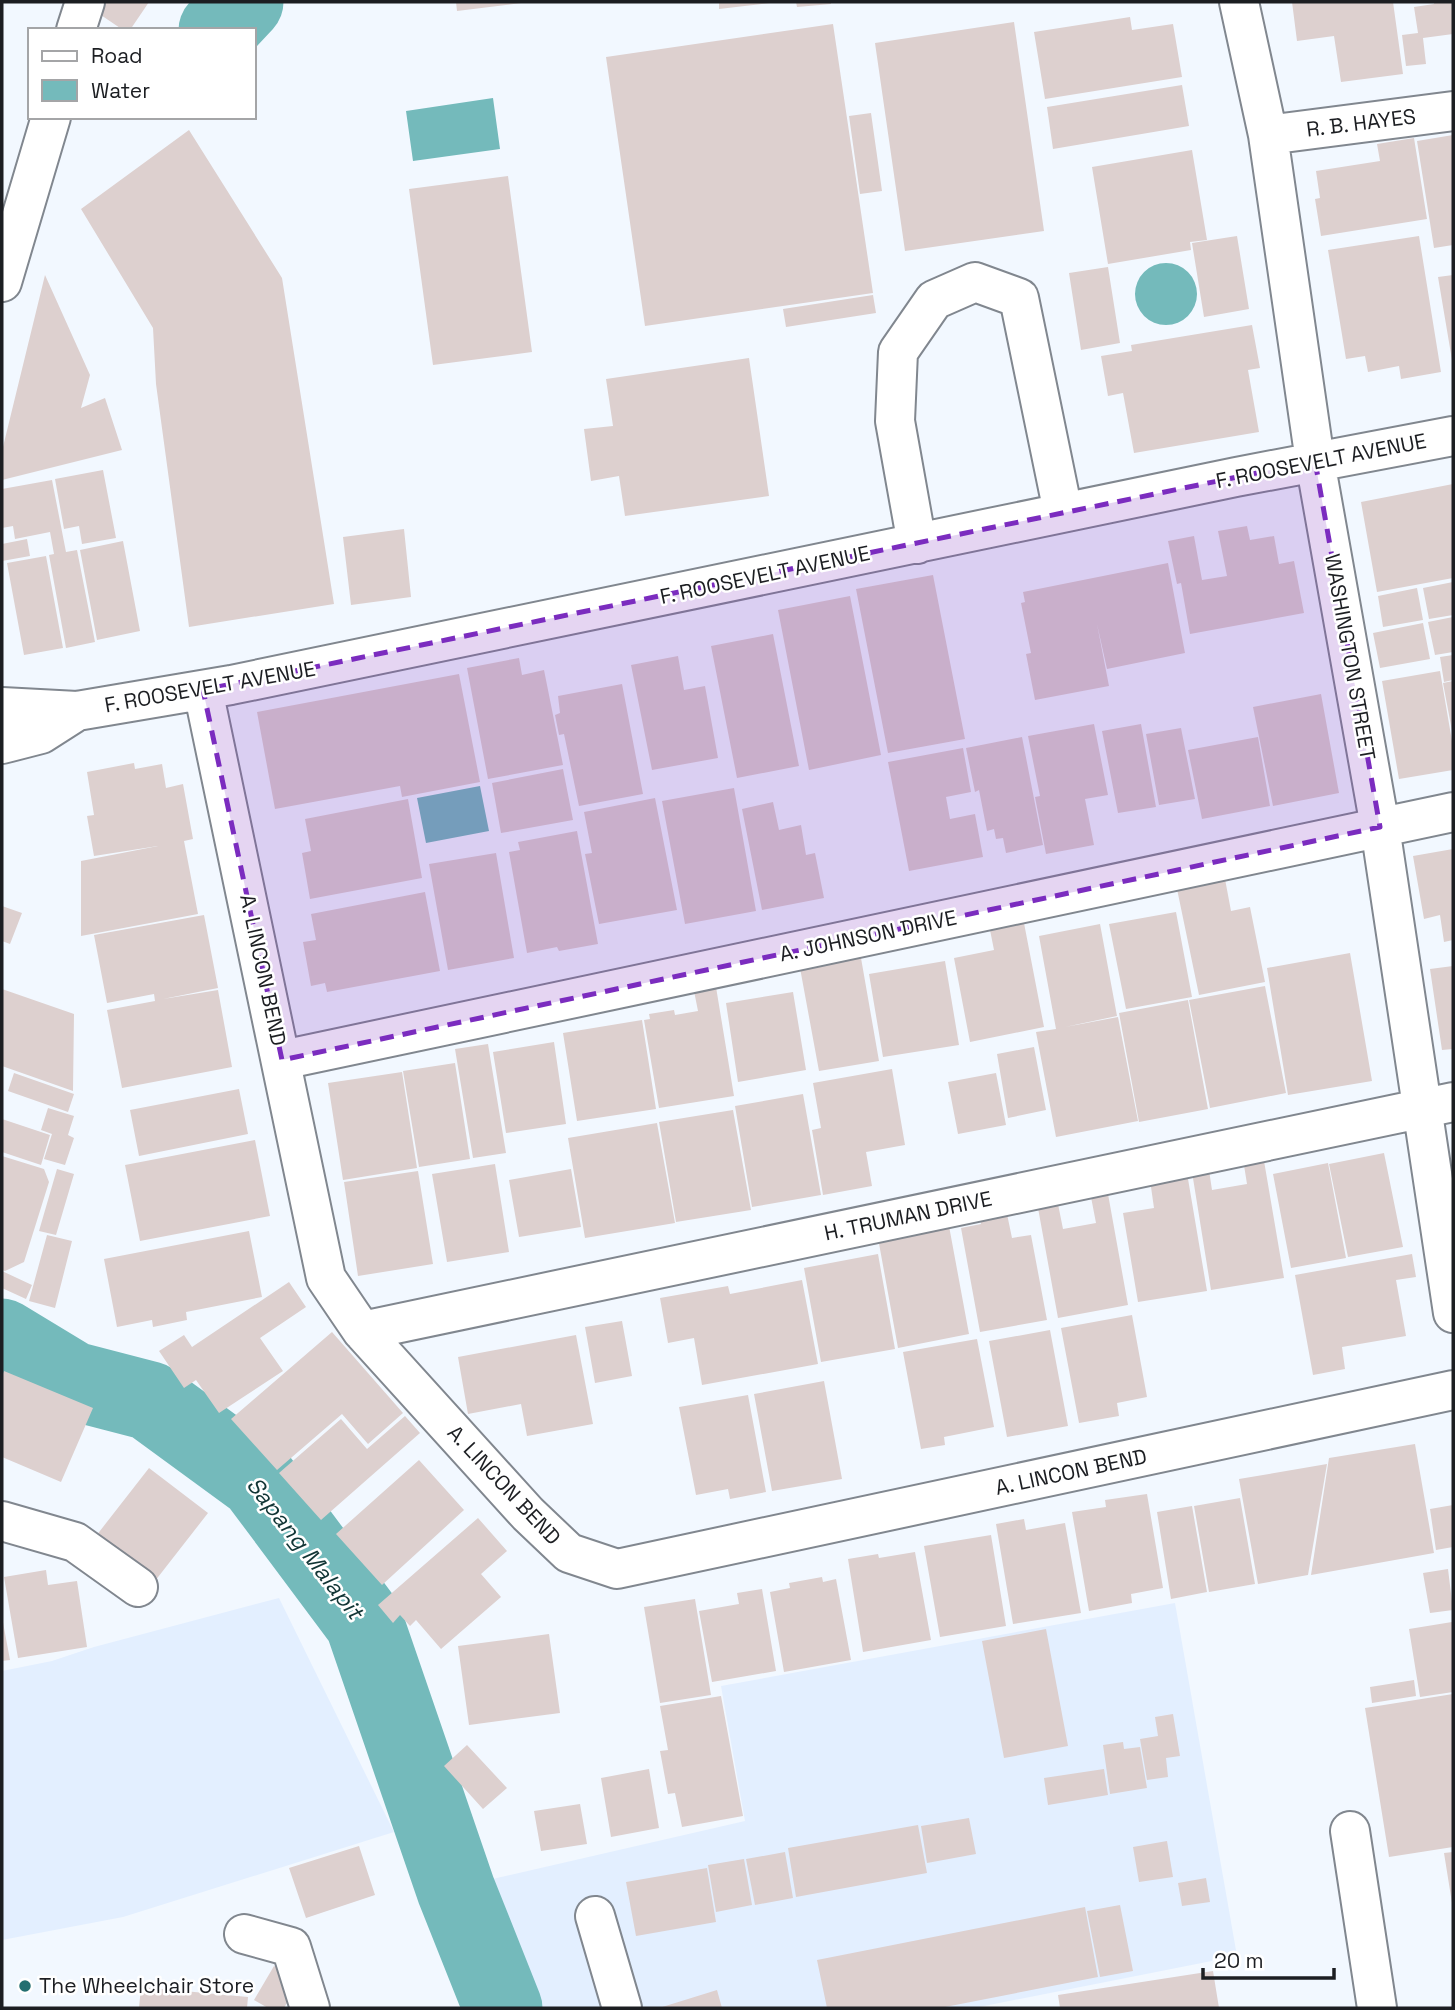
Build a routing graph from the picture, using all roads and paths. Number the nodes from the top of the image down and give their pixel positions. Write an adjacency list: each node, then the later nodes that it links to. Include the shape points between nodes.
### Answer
1 (85, 2): 3 (street)
2 (1239, 2): 6 (street, WASHINGTON STREET)
3 (77, 28)
4 (1453, 111): 6 (street, R. B. HAYES)
5 (49, 123): 7 (street)
6 (1268, 135): 9 (street, WASHINGTON STREET)
7 (2, 282)
8 (1453, 436): 9 (street, F. ROOSEVELT AVENUE)
9 (1315, 461): 10 (street, F. ROOSEVELT AVENUE); 17 (street, WASHINGTON STREET)
10 (1063, 513): 11 (street, F. ROOSEVELT AVENUE); 11 (street, via 1019,298 975,282 934,300 898,352 895,421)
11 (917, 544): 12 (street, F. ROOSEVELT AVENUE)
12 (203, 690): 14 (street, F. ROOSEVELT AVENUE); 18 (street, A. LINCON BEND)
13 (2, 708): 14 (street, F. ROOSEVELT AVENUE)
14 (77, 710): 15 (street, F. ROOSEVELT AVENUE, via 41,734)
15 (2, 744)
16 (1453, 812): 17 (street, A. JOHNSON DRIVE)
17 (1380, 827): 18 (street, A. JOHNSON DRIVE); 19 (street, WASHINGTON STREET)
18 (282, 1060): 21 (street, A. LINCON BEND, via 326,1278)
19 (1437, 1105): 20 (street, WASHINGTON STREET); 21 (street, H. TRUMAN DRIVE)
20 (1453, 1313)
21 (362, 1331): 22 (street, A. LINCON BEND, via 569,1553 617,1569)
22 (1453, 1390)
23 (2, 1521): 24 (street, via 75,1542)
24 (138, 1587)
25 (1350, 1831): 30 (street)
26 (595, 1916): 29 (street)
27 (244, 1934): 28 (street, via 291,1947)
28 (310, 2008)
29 (622, 2008)
30 (1377, 2008)

